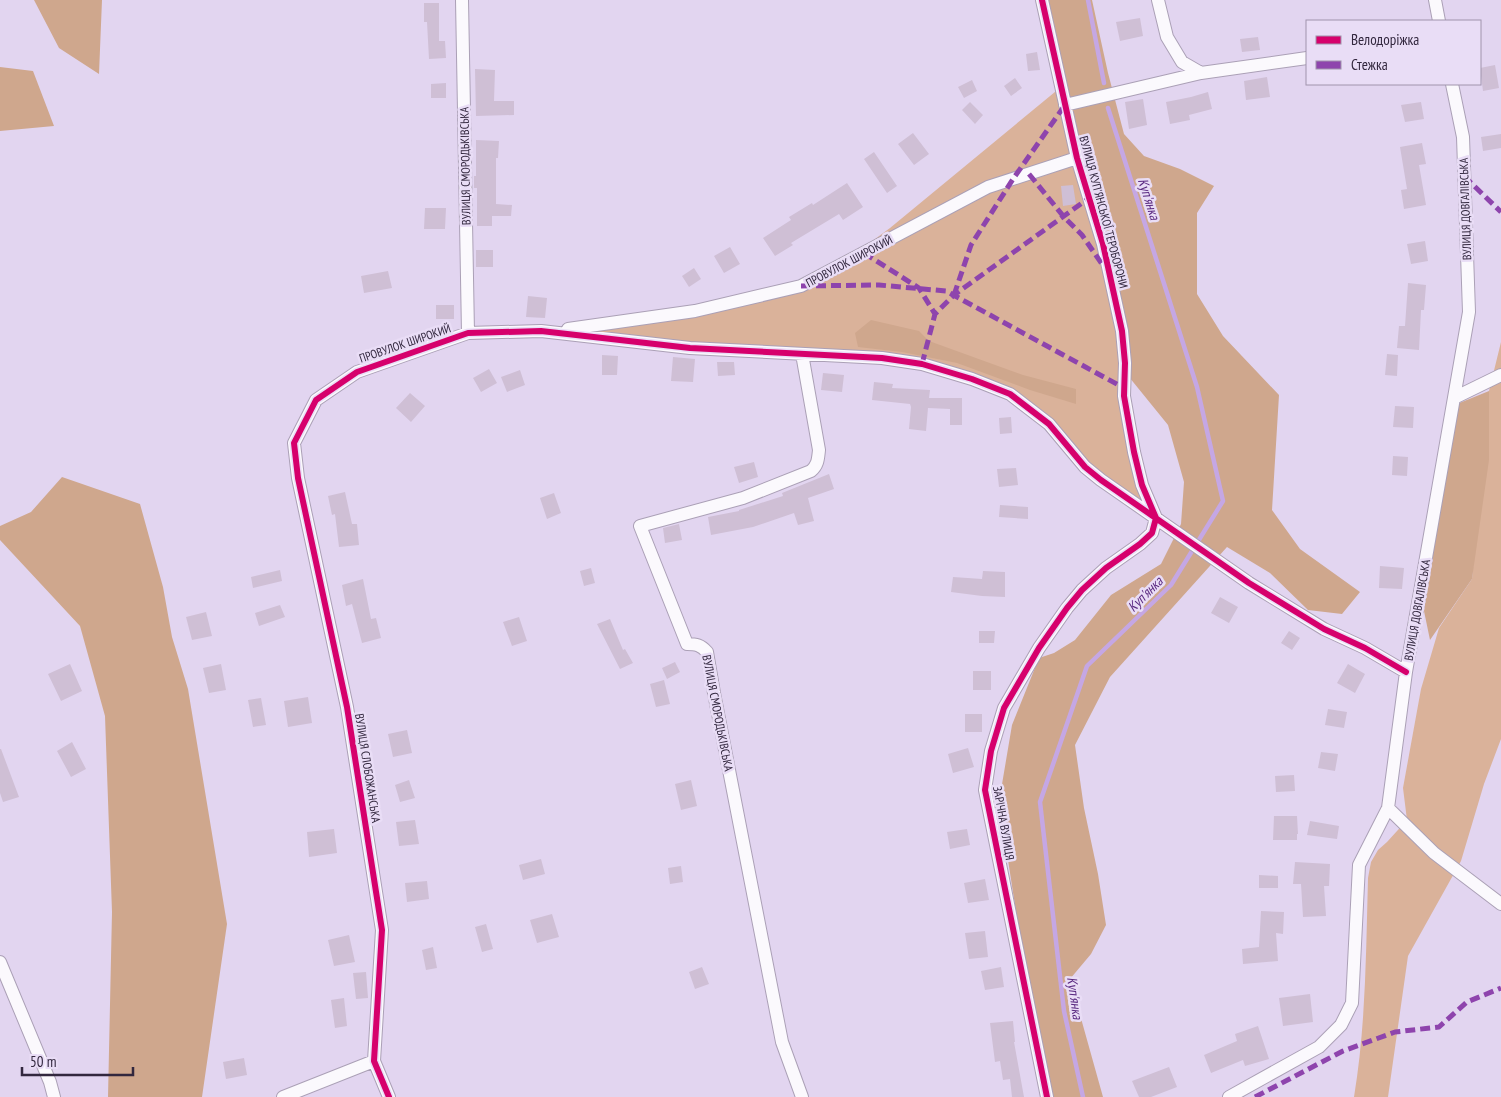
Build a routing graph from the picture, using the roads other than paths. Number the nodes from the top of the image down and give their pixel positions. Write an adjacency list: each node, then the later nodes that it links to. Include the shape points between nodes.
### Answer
1 (462, 0): 12 (street, ВУЛИЦЯ СМОРОДЬКІВСЬКА)
2 (1042, 0): 9 (street, ВУЛИЦЯ КУП'ЯНСЬКОЇ ТЕРОБОРОНИ)
3 (1158, 0): 7 (street, via 1167,37 1182,62)
4 (1435, 0): 5 (street)
5 (1439, 20)
6 (1306, 58): 7 (street)
7 (1201, 73): 9 (street)
8 (1452, 85): 15 (street, ВУЛИЦЯ ДОВГАЛІВСЬКА, via 1463,137 1469,312)
9 (1065, 105): 10 (street, ВУЛИЦЯ КУП'ЯНСЬКОЇ ТЕРОБОРОНИ)
10 (1077, 158): 11 (street, ПРОВУЛОК ШИРОКИЙ, via 988,188 801,286 695,311); 17 (street, ВУЛИЦЯ КУП'ЯНСЬКОЇ ТЕРОБОРОНИ, via 1103,244 1122,331 1124,396 1134,452 1142,485)
11 (549, 332): 12 (street, ПРОВУЛОК ШИРОКИЙ); 13 (street, via 690,348)
12 (468, 333): 16 (street, ПРОВУЛОК ШИРОКИЙ, via 357,372 316,400)
13 (802, 354): 17 (street, via 882,358 922,364 1010,394 1049,424 1085,467); 26 (street, ВУЛИЦЯ СМОРОДЬКІВСЬКА, via 819,450 816,467 743,498 640,526 687,644 698,644 708,652 782,1042)
14 (1501, 376): 15 (street)
15 (1454, 398): 18 (street, ВУЛИЦЯ ДОВГАЛІВСЬКА)
16 (294, 443): 22 (street, ВУЛИЦЯ СЛОБОЖАНСЬКА, via 298,478 347,707 382,930)
17 (1156, 518): 18 (street, via 1249,583 1324,629); 27 (street, ЗАРІЧНА ВУЛИЦЯ, via 1152,533 1106,568 1067,608 1004,708 991,751 985,790)
18 (1406, 672): 19 (street, ВУЛИЦЯ ДОВГАЛІВСЬКА)
19 (1388, 808): 20 (street, via 1434,853); 28 (street, ВУЛИЦЯ ДОВГАЛІВСЬКА, via 1358,865 1352,1003 1341,1025 1319,1047)
20 (1501, 904)
21 (0, 962): 23 (street)
22 (374, 1061): 24 (street); 25 (street, ВУЛИЦЯ СЛОБОЖАНСЬКА)
23 (54, 1097)
24 (283, 1097)
25 (389, 1097)
26 (802, 1097)
27 (1047, 1097)
28 (1229, 1097)

